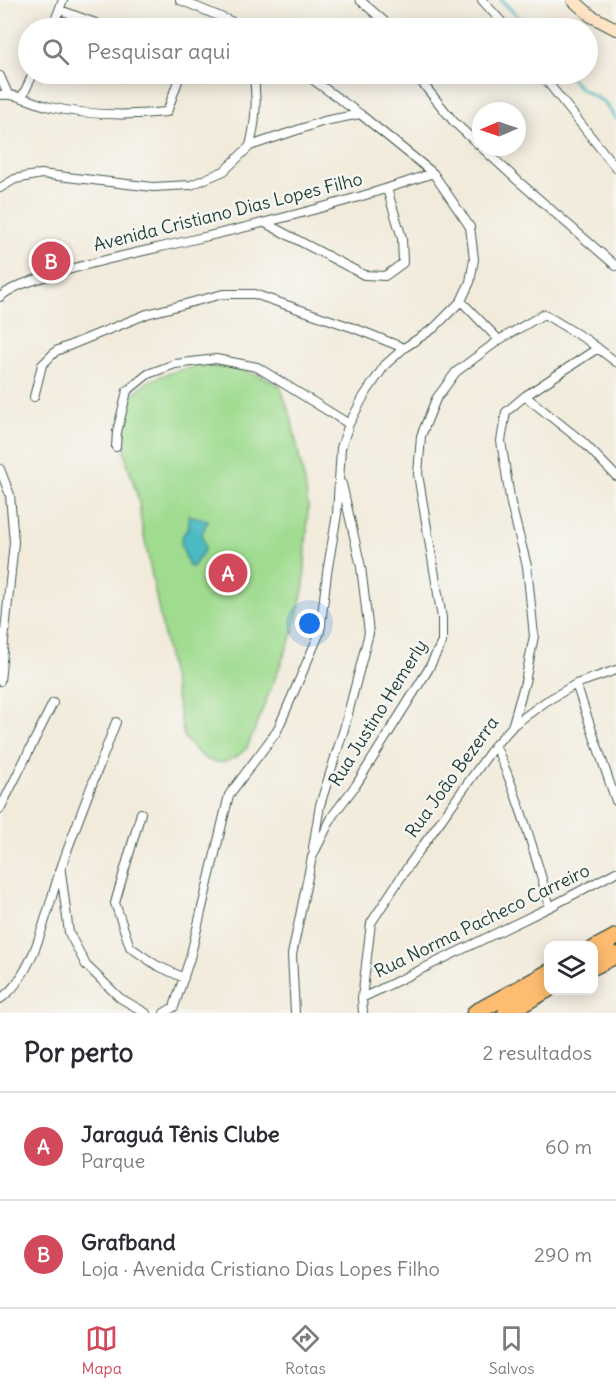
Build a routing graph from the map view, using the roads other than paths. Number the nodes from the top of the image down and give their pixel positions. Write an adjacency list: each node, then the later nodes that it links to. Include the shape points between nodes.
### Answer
1 (63, 0): 7 (street)
2 (180, 0): 8 (street)
3 (197, 0): 8 (street)
4 (360, 0): 12 (street)
5 (482, 0): 13 (street)
6 (573, 0): 14 (street)
7 (60, 10): 9 (street); 10 (street)
8 (204, 10): 11 (street)
9 (56, 18)
10 (81, 18)
11 (223, 18)
12 (381, 18)
13 (498, 18)
14 (595, 18)
15 (598, 20): 16 (street)
16 (616, 29)
17 (0, 76): 24 (street)
18 (28, 84): 25 (street)
19 (177, 84): 25 (street, via 166,112 129,116 49,106)
20 (255, 84): 27 (street, via 256,121)
21 (319, 84): 26 (street)
22 (423, 84): 33 (street, via 454,122)
23 (549, 84): 28 (street)
24 (4, 95): 25 (street)
25 (22, 97)
26 (360, 114): 27 (street, via 324,121); 29 (street)
27 (250, 146): 30 (street, via 224,171 191,185 153,187 41,174 15,179)
28 (616, 168)
29 (433, 173): 31 (street, Avenida Cristiano Dias Lopes Filho); 35 (street, via 470,227 474,259)
30 (0, 188)
31 (387, 189): 32 (street, Avenida Cristiano Dias Lopes Filho); 32 (street, via 402,238 403,263 385,276 364,275)
32 (265, 223): 34 (street, Avenida Cristiano Dias Lopes Filho, via 80,266 24,283)
33 (616, 266)
34 (0, 297)
35 (461, 301): 36 (street); 37 (street, via 434,328)
36 (499, 340): 38 (street, Rua Justino Hemerly, via 544,314); 57 (street, Rua Justino Hemerly, via 456,372 436,399 421,436 418,474 442,618 442,642 386,738 333,814)
37 (404, 348): 41 (street, via 254,294 223,294 147,314 56,351 42,365); 42 (street, via 380,373)
38 (598, 348): 39 (street, Rua Justino Hemerly); 40 (street, Rua João Bezerra)
39 (616, 362)
40 (525, 396): 46 (street, via 584,443); 52 (street, Rua João Bezerra, via 506,412 501,441 527,566 534,636)
41 (34, 397)
42 (349, 424): 43 (street, via 256,367 216,359 175,364 148,374 127,391); 45 (street, via 341,448)
43 (116, 447)
44 (0, 469): 48 (street, via 10,495 14,542)
45 (340, 477): 57 (street, via 361,567 369,633 320,805); 66 (street, via 320,632 277,731 229,795)
46 (616, 477)
47 (616, 669): 49 (street)
48 (0, 681)
49 (576, 684): 52 (street); 54 (street)
50 (53, 704): 55 (street)
51 (116, 722): 58 (street)
52 (512, 727): 53 (street, Rua João Bezerra)
53 (495, 746): 60 (street, via 527,825); 68 (street, Rua João Bezerra, via 371,923)
54 (616, 801)
55 (0, 809)
56 (141, 813): 66 (street, via 115,903 130,947)
57 (312, 857): 72 (street, Rua Justino Hemerly, via 292,955)
58 (60, 869): 69 (street, via 45,922 24,971); 70 (street, via 69,933 86,965 120,998)
59 (616, 872): 60 (street, Rua Norma Pacheco Carreiro)
60 (550, 907): 68 (street, Rua Norma Pacheco Carreiro)
61 (616, 937): 62 (highway)
62 (598, 947)
63 (616, 955): 64 (highway)
64 (598, 964)
65 (544, 976): 74 (highway)
66 (184, 978): 71 (street, via 174,1007)
67 (544, 992): 75 (highway)
68 (362, 998): 73 (street, Rua João Bezerra)
69 (0, 999)
70 (146, 1013)
71 (164, 1013)
72 (295, 1013)
73 (363, 1013)
74 (475, 1013)
75 (506, 1013)

